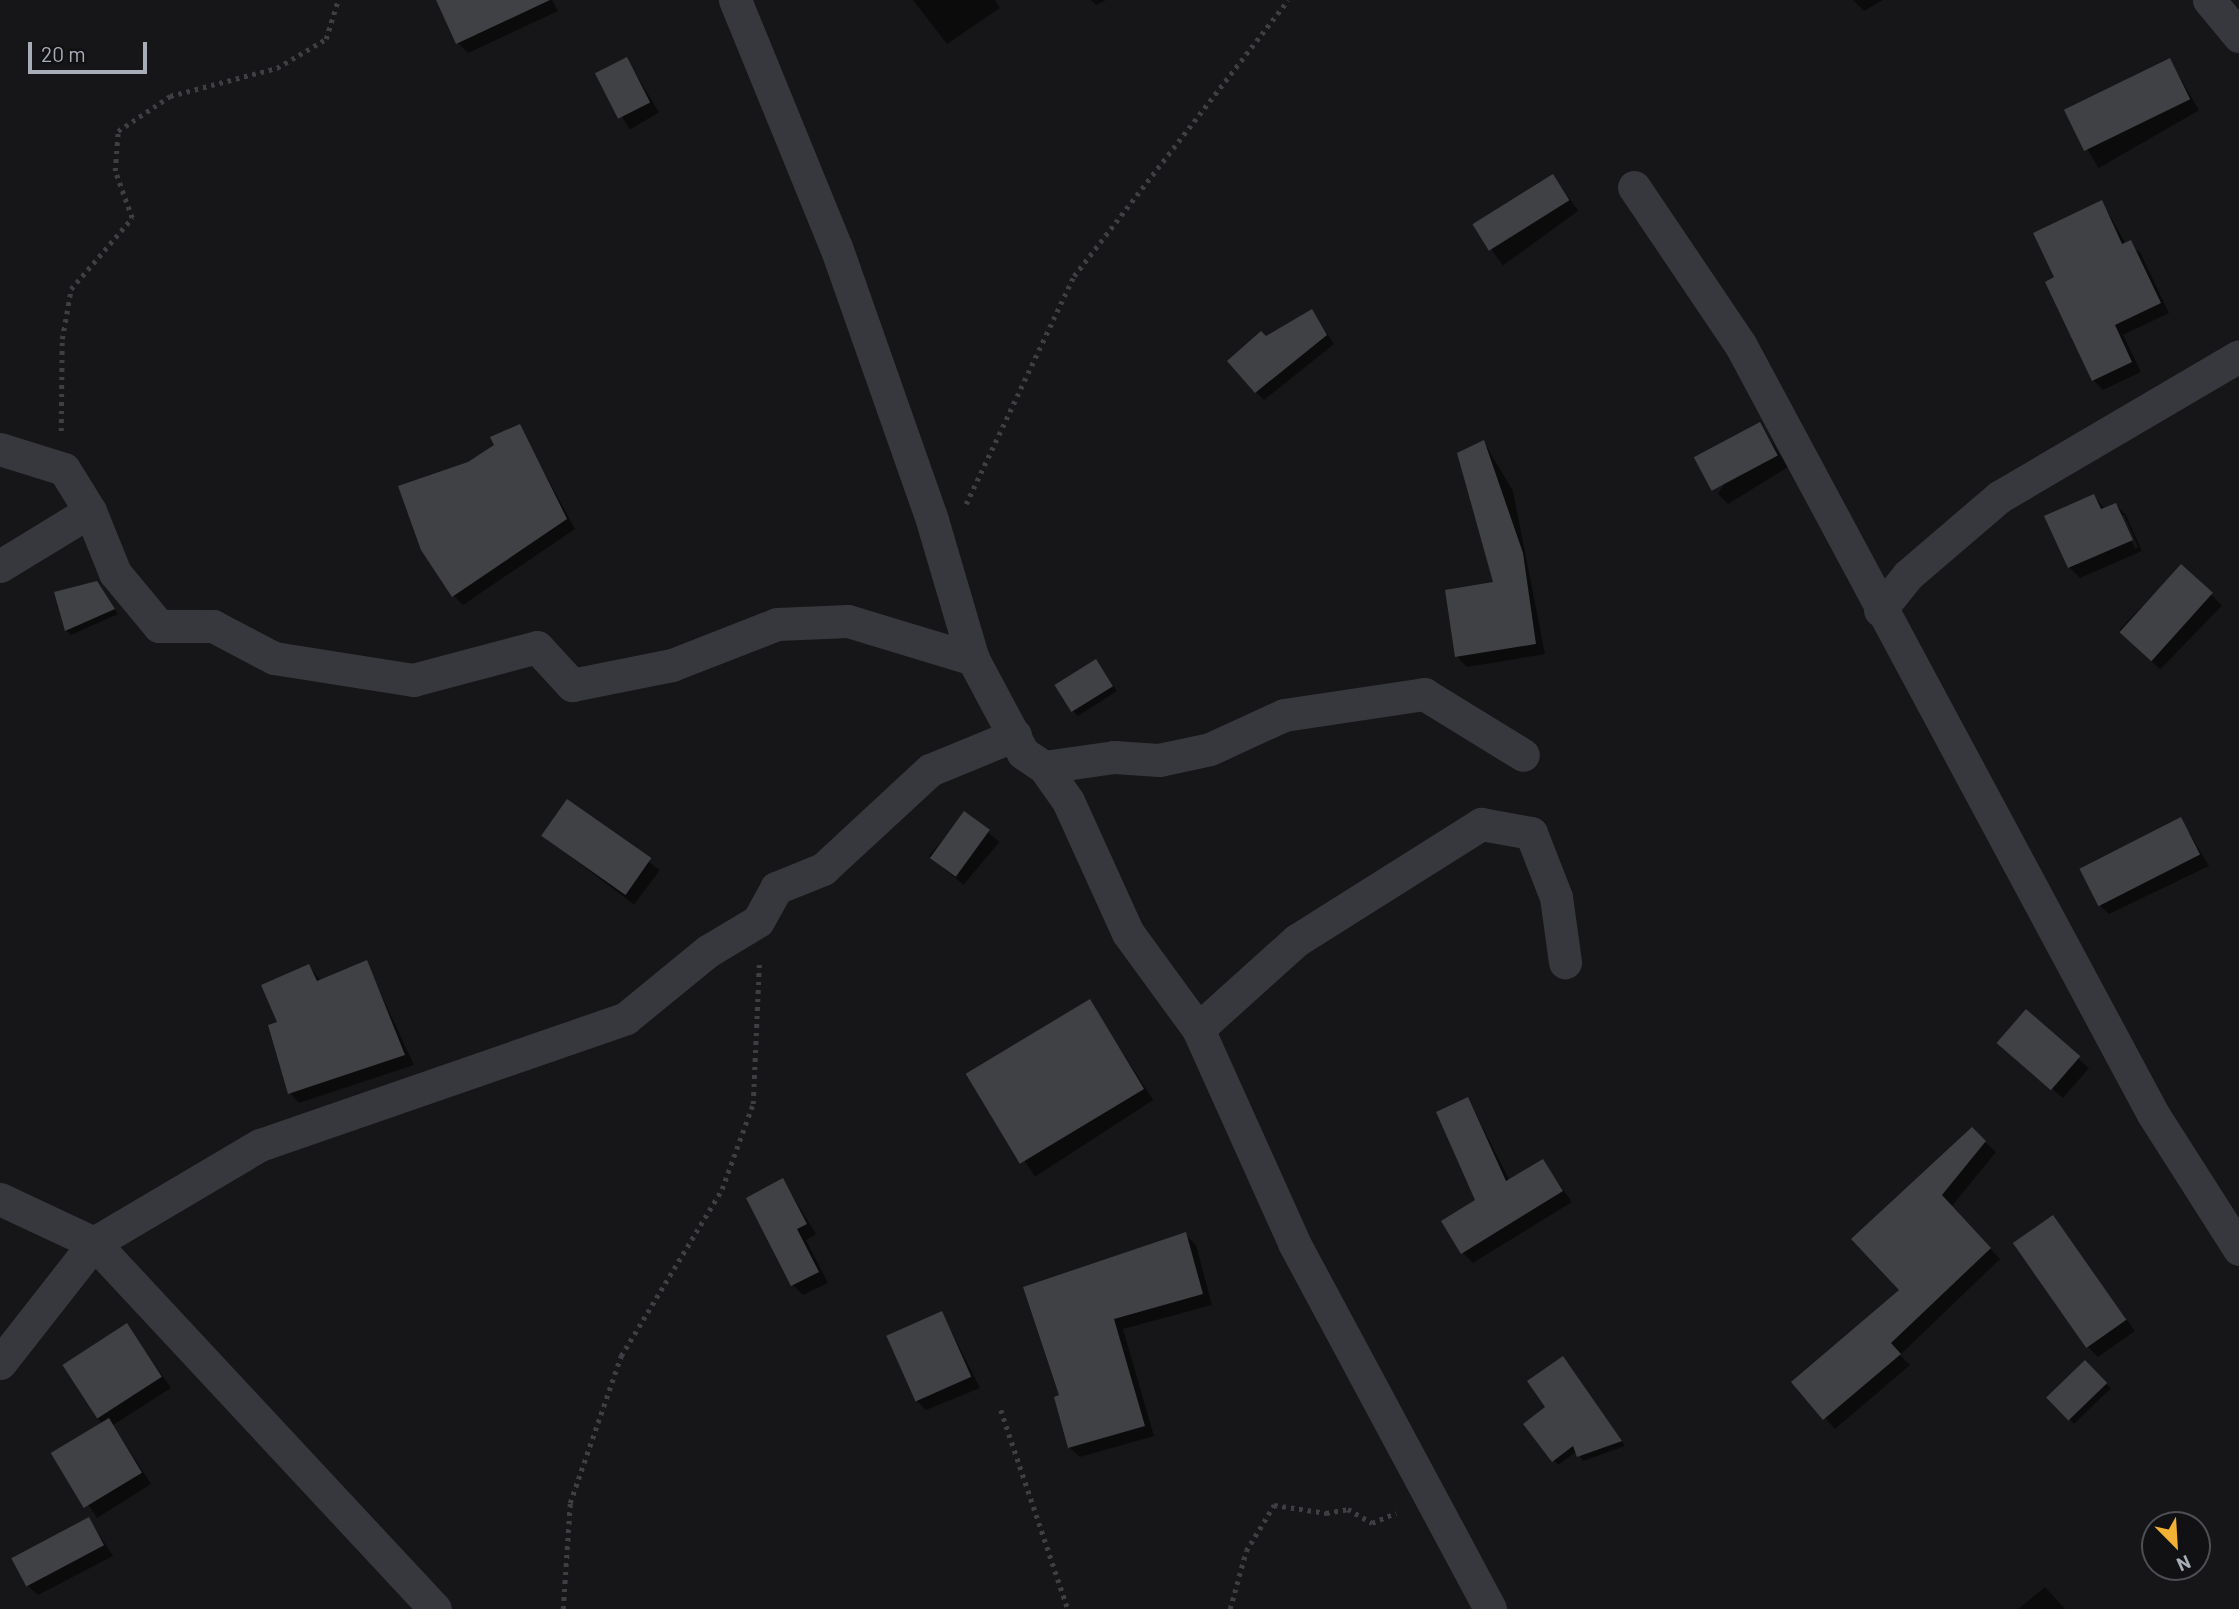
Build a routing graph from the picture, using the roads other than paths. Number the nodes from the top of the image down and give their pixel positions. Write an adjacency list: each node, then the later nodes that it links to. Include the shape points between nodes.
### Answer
1 (735, 0): 10 (street, via 836,247)
2 (2209, 0): 3 (street)
3 (2239, 36)
4 (1634, 187): 9 (street, via 1740,344)
5 (2239, 356): 9 (street, via 1999,497 1908,575)
6 (0, 449): 7 (street, via 64,469)
7 (90, 511): 8 (street); 10 (street, via 115,572 159,626 213,626 274,658 413,680 537,647 572,685 672,665 777,624 848,621)
8 (0, 566)
9 (1880, 610): 18 (street, via 2153,1114)
10 (973, 659): 11 (street)
11 (1015, 735): 13 (street, via 1023,754); 17 (street, via 930,770 823,869 776,888 758,921 708,951 626,1018 260,1145)
12 (1523, 755): 13 (street, via 1424,694 1284,715 1210,749 1159,761 1114,757)
13 (1044, 767): 15 (street, via 1068,802 1128,933)
14 (1565, 962): 15 (street, via 1556,897 1531,833 1481,824 1297,940)
15 (1198, 1029): 21 (street, via 1294,1243)
16 (0, 1199): 17 (street)
17 (94, 1243): 19 (street); 20 (street)
18 (2239, 1249)
19 (0, 1363)
20 (435, 1609)
21 (1490, 1609)

